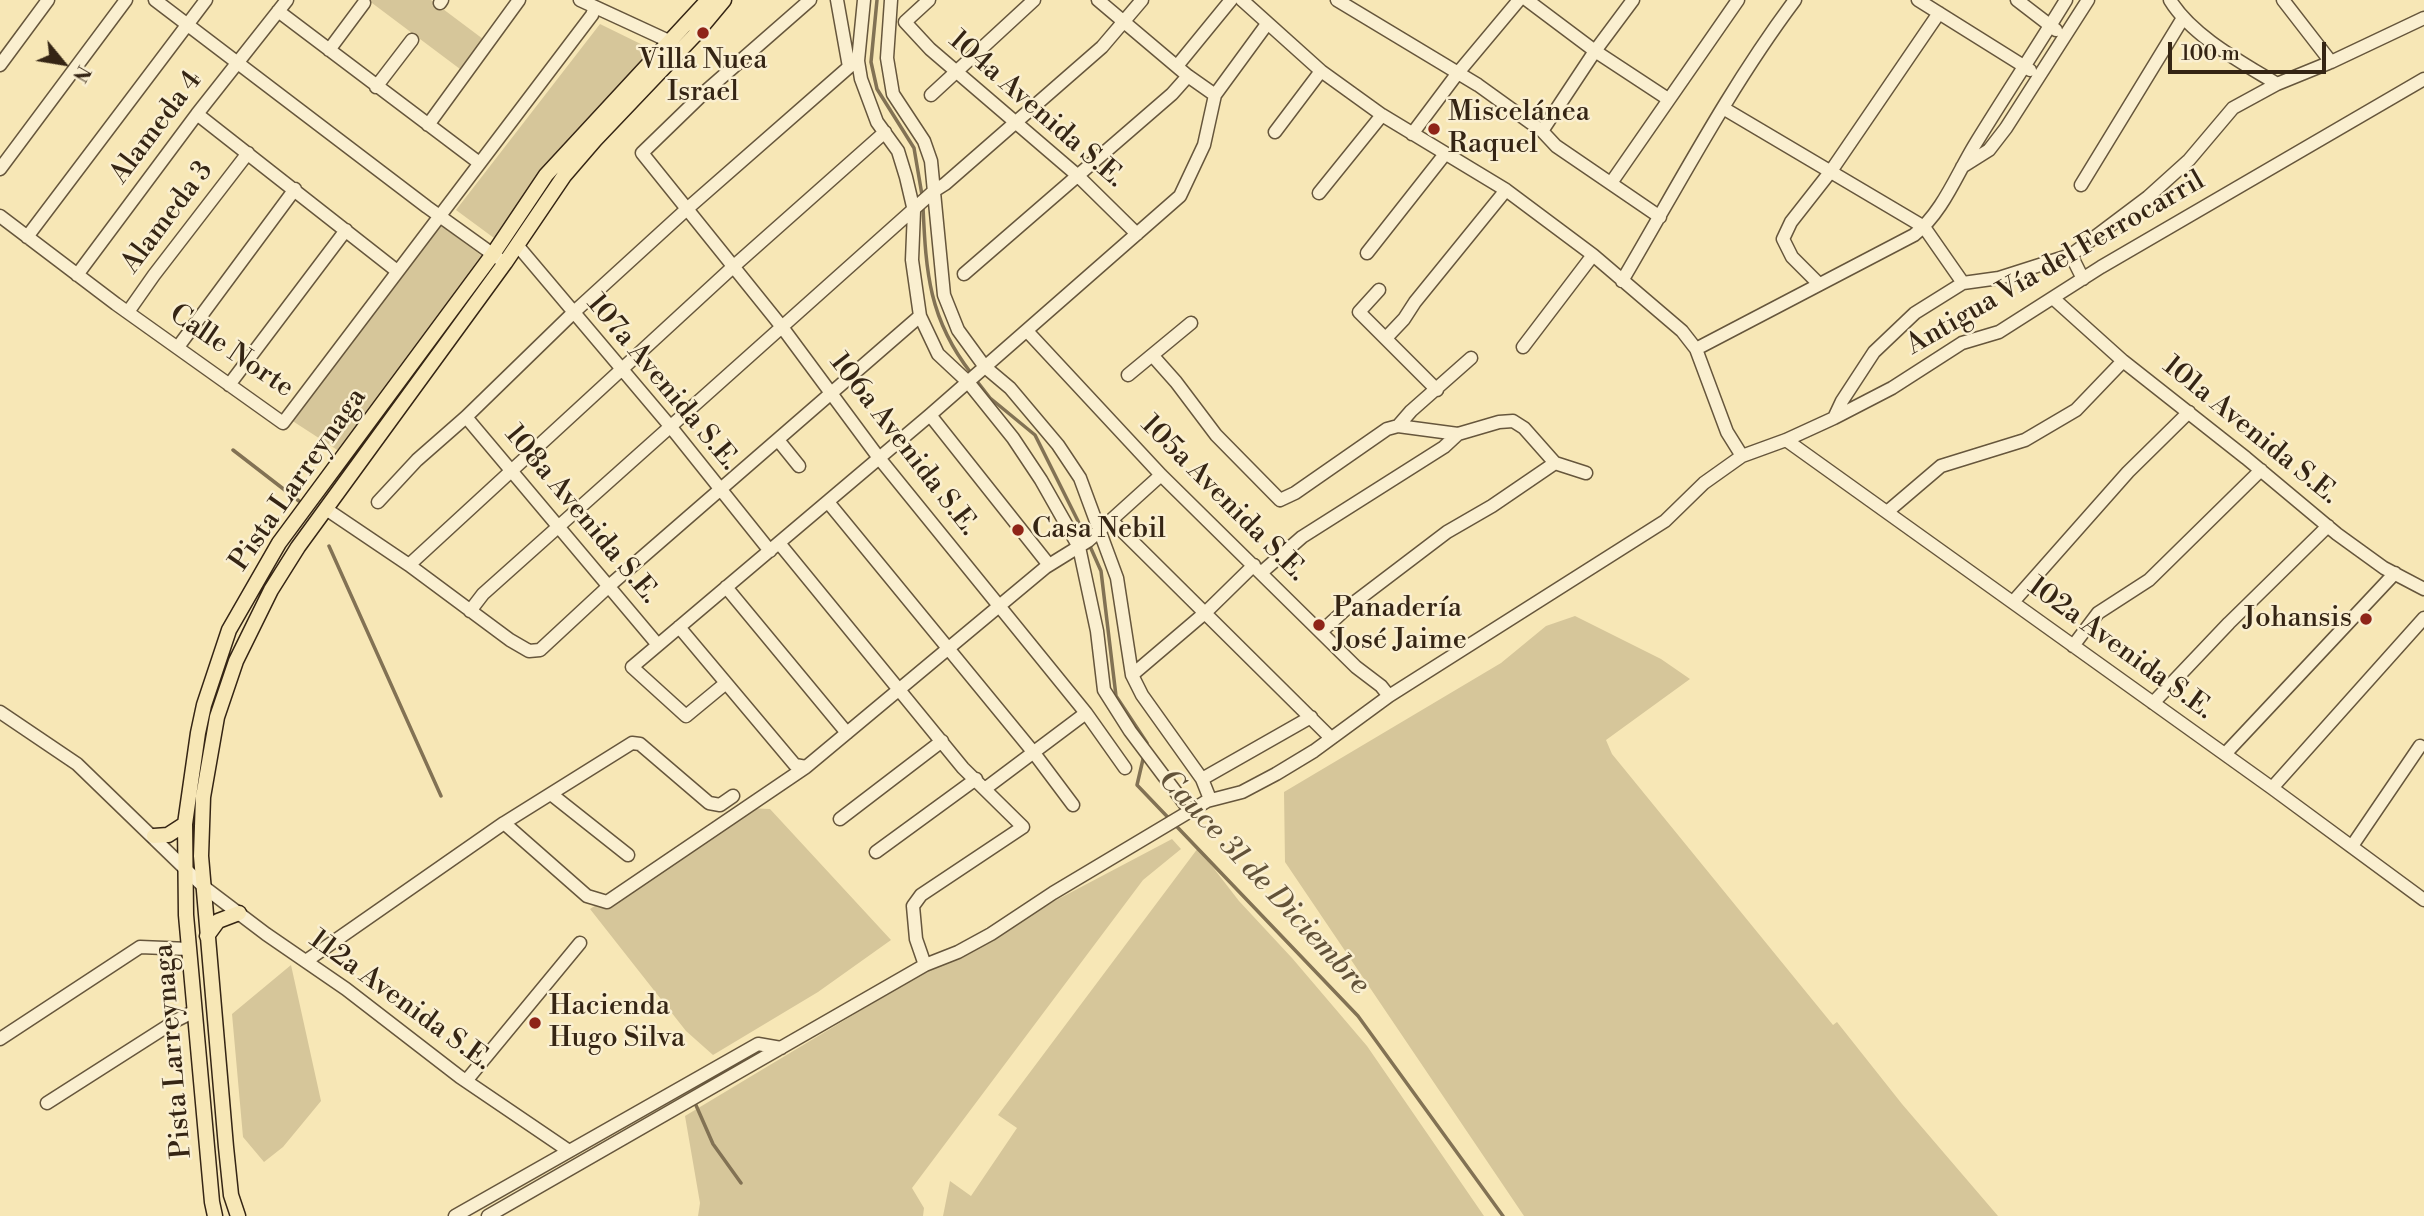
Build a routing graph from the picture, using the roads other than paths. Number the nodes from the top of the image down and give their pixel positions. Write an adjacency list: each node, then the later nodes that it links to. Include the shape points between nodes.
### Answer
1 (48, 0): 49 (street)
2 (126, 0): 78 (street)
3 (155, 0): 40 (street)
4 (206, 0): 40 (street)
5 (287, 0): 34 (street, Alameda 4)
6 (519, 0): 69 (street)
7 (580, 0): 33 (street)
8 (708, 0): 44 (main road, Pista Larreynaga)
9 (724, 0): 95 (main road, Pista Larreynaga, via 580,157)
10 (810, 0): 87 (street, 106a Avenida S.E., via 642,153)
11 (837, 0): 52 (street)
12 (864, 0): 58 (street, via 858,61)
13 (891, 0): 86 (street, via 887,58 893,94 924,141 930,161)
14 (929, 0): 54 (street, 104a Avenida S.E., via 905,22)
15 (1034, 0): 54 (street)
16 (1098, 0): 38 (street)
17 (1142, 0): 38 (street)
18 (1231, 0): 50 (street)
19 (1242, 0): 39 (street)
20 (1336, 0): 55 (street)
21 (1520, 0): 55 (street)
22 (1527, 0): 46 (street)
23 (1633, 0): 46 (street)
24 (1738, 0): 64 (street)
25 (1795, 0): 65 (street)
26 (1918, 0): 35 (street)
27 (2017, 0): 41 (street)
28 (2066, 0): 41 (street)
29 (2088, 0): 42 (street)
30 (2170, 0): 36 (street)
31 (2283, 0): 47 (street)
32 (365, 3): 45 (street)
33 (595, 7): 44 (street); 76 (street, Calle Norte)
34 (278, 12): 45 (street); 48 (street, Alameda 4)
35 (1939, 13): 51 (street); 79 (street)
36 (2183, 18): 60 (street, via 2228,54); 82 (street)
37 (2424, 18): 47 (street)
38 (1124, 22): 50 (street); 68 (street, via 1102,47)
39 (1267, 24): 53 (street); 63 (street)
40 (187, 25): 48 (street); 94 (street)
41 (2050, 26): 42 (street); 51 (street)
42 (2066, 36): 57 (street)
43 (412, 40): 61 (street)
44 (671, 42): 97 (main road, Pista Larreynaga, via 546,175)
45 (329, 50): 61 (street)
46 (1595, 51): 64 (street); 70 (street)
47 (2330, 62): 60 (street)
48 (237, 64): 66 (street, Alameda 4); 89 (street)
49 (0, 65)
50 (1177, 66): 56 (street)
51 (2023, 66): 57 (street); 77 (street)
52 (849, 68): 58 (street); 87 (street)
53 (1321, 71): 67 (street); 72 (street)
54 (957, 72): 62 (street); 68 (street, 104a Avenida S.E.)
55 (1457, 74): 70 (street); 73 (street)
56 (1188, 76): 63 (street); 80 (street)
57 (2039, 76): 77 (street, via 1989,150)
58 (861, 79): 71 (street)
59 (2424, 79): 105 (street, Antigua Vía del Ferrocarril)
60 (2277, 84): 98 (street, via 2233,108 2179,169)
61 (376, 87): 69 (street)
62 (931, 95)
63 (1215, 95): 93 (street, via 1204,145 1180,196)
64 (1668, 99): 81 (street)
65 (1723, 108): 79 (street); 90 (street)
66 (197, 114): 74 (street); 104 (street, Alameda 4)
67 (1382, 116): 73 (street); 85 (street)
68 (1015, 122): 80 (street, 104a Avenida S.E.); 86 (street)
69 (428, 125): 76 (street)
70 (1542, 131): 81 (street)
71 (885, 132): 86 (street); 101 (street)
72 (1275, 132)
73 (1412, 134): 75 (street)
74 (248, 153): 83 (street); 111 (street, Alameda 3)
75 (1445, 154): 84 (street); 96 (street)
76 (478, 163): 89 (street, Calle Norte)
77 (1962, 167): 91 (street)
78 (0, 169)
79 (1831, 171): 91 (street); 108 (street, via 1783,239 1792,257)
80 (1077, 175): 93 (street, 104a Avenida S.E.); 103 (street)
81 (1611, 184): 90 (street)
82 (2081, 185)
83 (295, 190): 92 (street); 118 (street)
84 (1506, 190): 99 (street); 117 (street)
85 (1319, 193)
86 (924, 201): 113 (street, via 912,260); 115 (street); 125 (street, via 944,295)
87 (688, 208): 101 (street, 106a Avenida S.E.); 112 (street)
88 (0, 216): 94 (street, Calle Norte)
89 (438, 216): 97 (street); 102 (street, Calle Norte)
90 (1660, 217): 106 (street)
91 (1924, 227): 107 (street); 108 (street)
92 (346, 230): 102 (street); 127 (street)
93 (1137, 234): 116 (street)
94 (27, 237): 104 (street, Calle Norte)
95 (517, 245): 100 (main road, Pista Larreynaga); 112 (street, 107a Avenida S.E.)
96 (1367, 253)
97 (493, 254): 100 (street); 200 (main road, Pista Larreynaga, via 297,517 256,581 229,631 204,705)
98 (2071, 255): 105 (street); 107 (street, via 1999,278)
99 (1593, 256): 106 (street); 119 (street)
100 (505, 263): 150 (main road, Pista Larreynaga)
101 (734, 266): 115 (street, 106a Avenida S.E.); 124 (street)
102 (397, 271): 127 (street, Calle Norte, via 283,423)
103 (964, 274)
104 (77, 275): 111 (street, Calle Norte)
105 (2083, 279): 110 (street, Antigua Vía del Ferrocarril)
106 (1622, 281): 120 (street, via 1682,331)
107 (1963, 283): 133 (street, via 1915,313 1882,344)
108 (1819, 284): 120 (street)
109 (1379, 290): 117 (street, via 1359,312)
110 (2054, 299): 123 (street, 101a Avenida S.E.); 133 (street, Antigua Vía del Ferrocarril, via 1999,332 1962,343)
111 (128, 312): 118 (street, Calle Norte)
112 (573, 313): 124 (street, 107a Avenida S.E.); 132 (street)
113 (920, 316): 125 (street, via 938,354); 129 (street)
114 (1191, 323): 121 (street)
115 (782, 327): 129 (street, 106a Avenida S.E.); 134 (street)
116 (1027, 331): 125 (street); 146 (street, 105a Avenida S.E.)
117 (1386, 338): 128 (street)
118 (178, 347): 127 (street, Calle Norte)
119 (1523, 347)
120 (1696, 349): 139 (street, via 1727,432)
121 (1152, 355): 126 (street); 135 (street, via 1216,435 1280,500)
122 (1471, 358): 128 (street)
123 (2123, 360): 130 (street, 101a Avenida S.E.); 151 (street, via 2076,410 2025,440 1941,466)
124 (621, 370): 134 (street, 107a Avenida S.E.); 144 (street)
125 (977, 375): 131 (street); 155 (street, via 1010,388 1058,445 1080,478); 157 (street)
126 (1128, 375)
127 (229, 385)
128 (1437, 390): 135 (street)
129 (831, 394): 137 (street); 140 (street, 106a Avenida S.E.)
130 (2189, 412): 143 (street, 101a Avenida S.E.); 165 (street, via 2128,472)
131 (930, 415): 140 (street); 159 (street)
132 (466, 417): 144 (street, 108a Avenida S.E.); 148 (street)
133 (1834, 418): 138 (street, Antigua Vía del Ferrocarril)
134 (670, 426): 147 (street, 107a Avenida S.E.); 153 (street)
135 (1398, 426): 136 (street)
136 (1458, 434): 141 (street, via 1513,421); 160 (street)
137 (778, 440): 142 (street); 147 (street)
138 (1786, 440): 139 (street, Antigua Vía del Ferrocarril); 151 (street, 102a Avenida S.E.)
139 (1742, 456): 178 (street, Antigua Vía del Ferrocarril, via 1704,483 1665,521)
140 (879, 458): 149 (street); 166 (street, 106a Avenida S.E.)
141 (1555, 463): 145 (street); 171 (street, via 1447,532)
142 (799, 466)
143 (2261, 470): 154 (street, 101a Avenida S.E.); 173 (street, via 2149,580 2098,613)
144 (512, 471): 153 (street, 108a Avenida S.E.); 158 (street)
145 (1586, 473)
146 (1161, 475): 152 (street); 160 (street, 105a Avenida S.E.)
147 (719, 491): 156 (street, 107a Avenida S.E.); 162 (street)
148 (378, 502)
149 (828, 502): 156 (street); 174 (street)
150 (326, 509): 158 (street); 206 (main road, Pista Larreynaga, via 271,590 226,688 203,797)
151 (1887, 512): 165 (street, 102a Avenida S.E.)
152 (1111, 520): 155 (street); 168 (street)
153 (559, 526): 162 (street, 108a Avenida S.E.); 167 (street)
154 (2328, 526): 161 (street, 101a Avenida S.E.); 179 (street)
155 (1101, 530): 157 (street); 175 (street, via 1117,578)
156 (774, 547): 163 (street); 177 (street, 107a Avenida S.E.)
157 (1079, 547): 159 (street); 196 (street, via 1104,690 1145,752)
158 (409, 565): 167 (street)
159 (1049, 565): 166 (street)
160 (1258, 568): 168 (street); 171 (street, 105a Avenida S.E.)
161 (2395, 573): 164 (street, 101a Avenida S.E.); 188 (street)
162 (609, 586): 167 (street, via 540,650 529,651); 172 (street, 108a Avenida S.E.)
163 (726, 587): 170 (street); 183 (street)
164 (2424, 589)
165 (2013, 601): 173 (street, 102a Avenida S.E.)
166 (998, 606): 174 (street); 181 (street, 106a Avenida S.E.)
167 (470, 611)
168 (1206, 612): 175 (street); 182 (street)
169 (2424, 618): 193 (street)
170 (679, 627): 172 (street); 176 (street)
171 (1322, 631): 178 (street, 105a Avenida S.E.)
172 (658, 645): 176 (street, via 632,667 686,716)
173 (2073, 646): 179 (street, 102a Avenida S.E.)
174 (949, 649): 177 (street); 187 (street)
175 (1132, 675): 191 (street)
176 (726, 683): 189 (street)
177 (900, 690): 183 (street); 185 (street, 107a Avenida S.E.)
178 (1389, 696): 184 (street, Antigua Vía del Ferrocarril)
179 (2153, 703): 188 (street, 102a Avenida S.E.)
180 (0, 712): 201 (street, 112a Avenida S.E., via 76,764)
181 (1086, 713): 187 (street); 190 (street, 106a Avenida S.E.)
182 (1311, 717): 184 (street); 191 (street)
183 (848, 733): 189 (street)
184 (1330, 737): 196 (street, Antigua Vía del Ferrocarril, via 1242,792)
185 (942, 741): 192 (street, 107a Avenida S.E.); 198 (street)
186 (2420, 746): 202 (street)
187 (1034, 753): 192 (street); 197 (street)
188 (2225, 754): 193 (street, 102a Avenida S.E.)
189 (800, 766): 199 (street, via 607,902 587,897)
190 (1125, 768)
191 (1202, 779): 196 (street)
192 (981, 784): 203 (street); 213 (street, 107a Avenida S.E., via 1023,827 921,895 913,906 916,939)
193 (2272, 788): 202 (street, 102a Avenida S.E.)
194 (551, 794): 195 (street, via 632,744 640,744 709,803 720,805); 199 (street); 204 (street)
195 (733, 796)
196 (1201, 804): 213 (street, via 991,934)
197 (1073, 805)
198 (840, 820)
199 (504, 823): 212 (street)
200 (185, 824): 201 (main road, via 168,835); 205 (main road, Pista Larreynaga)
201 (154, 836): 205 (street, 112a Avenida S.E.)
202 (2352, 846): 207 (street, 102a Avenida S.E.)
203 (876, 852)
204 (628, 855)
205 (184, 869): 206 (street, 112a Avenida S.E.); 211 (main road, Pista Larreynaga)
206 (204, 887): 208 (street, 112a Avenida S.E.); 209 (main road, Pista Larreynaga)
207 (2424, 900)
208 (239, 913): 209 (main road, via 218,921); 212 (street, 112a Avenida S.E.)
209 (207, 936): 221 (main road, Pista Larreynaga, via 227,1159)
210 (580, 943): 217 (street)
211 (189, 948): 214 (main road, Pista Larreynaga); 215 (street, via 140,947)
212 (306, 961): 217 (street, 112a Avenida S.E.)
213 (925, 965): 216 (street)
214 (195, 1011): 218 (street); 220 (main road, Pista Larreynaga)
215 (0, 1039)
216 (781, 1048): 219 (street, via 758,1044); 223 (street)
217 (466, 1081): 219 (street, 112a Avenida S.E.)
218 (47, 1103)
219 (569, 1151): 222 (street)
220 (215, 1216)
221 (238, 1216)
222 (455, 1216)
223 (488, 1216)

